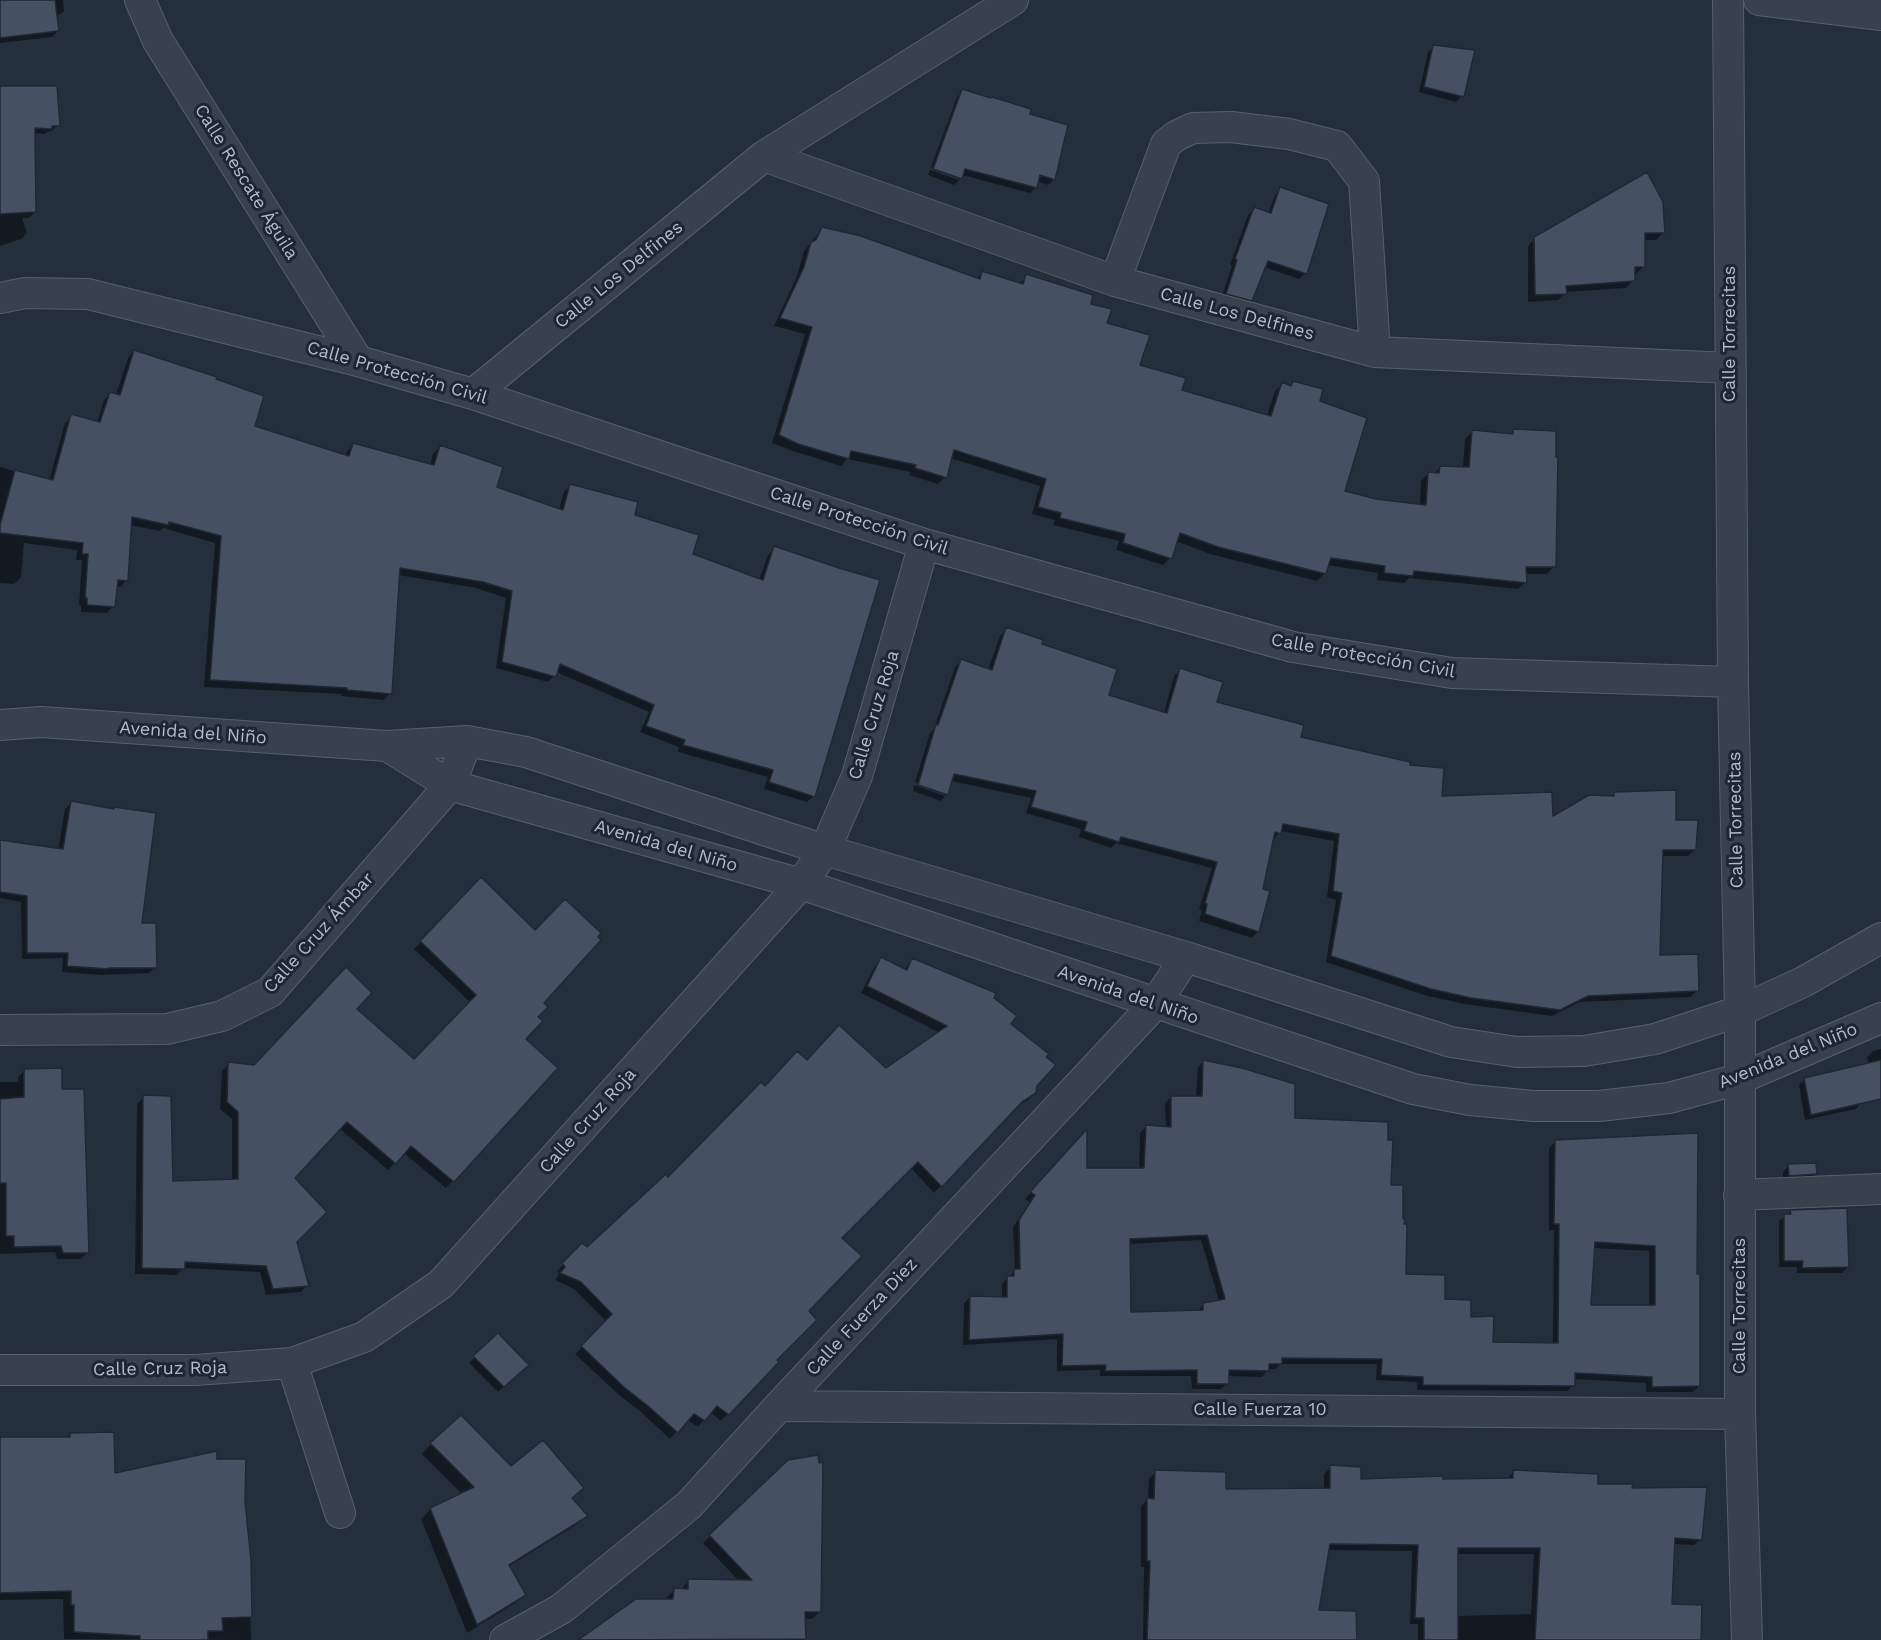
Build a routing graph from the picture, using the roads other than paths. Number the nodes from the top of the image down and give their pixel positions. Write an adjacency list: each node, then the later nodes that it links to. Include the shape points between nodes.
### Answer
1 (140, 0): 10 (street, Calle Rescate Águila, via 159,41)
2 (1013, 0): 6 (street, Calle Los Delfines)
3 (1728, 0): 11 (street, Calle Torrecitas)
4 (1759, 0): 5 (street)
5 (1881, 15)
6 (764, 156): 7 (street, Calle Los Delfines); 12 (street, Calle Los Delfines)
7 (1115, 281): 9 (street, Calle Los Delfines); 9 (street, via 1166,144 1176,136 1193,129 1231,127 1289,134 1337,146 1364,181)
8 (0, 298): 10 (street, Calle Protección Civil, via 25,292 88,294)
9 (1375, 352): 11 (street, Calle Los Delfines)
10 (358, 361): 12 (street, Calle Protección Civil)
11 (1730, 369): 14 (street, Calle Torrecitas)
12 (473, 394): 13 (street, Calle Protección Civil)
13 (924, 544): 14 (street, Calle Protección Civil, via 1293,647 1452,673); 19 (street, Calle Cruz Roja, via 857,776)
14 (1733, 682): 24 (street, Calle Torrecitas)
15 (0, 725): 17 (street, Avenida del Niño, via 41,722)
16 (467, 741): 17 (street, Avenida del Niño); 18 (street, Calle Cruz Ámbar); 19 (street, Avenida del Niño, via 526,752)
17 (387, 746): 18 (street, Avenida del Niño)
18 (450, 785): 20 (street, Avenida del Niño); 26 (street, Calle Cruz Ámbar, via 270,992 222,1016 167,1029)
19 (825, 850): 20 (street, Calle Cruz Roja); 22 (street, Avenida del Niño)
20 (801, 884): 23 (street, Avenida del Niño); 30 (street, Calle Cruz Roja, via 441,1284 364,1337)
21 (1881, 938): 24 (street, Avenida del Niño, via 1803,982)
22 (1185, 957): 23 (street, Calle Fuerza Diez); 24 (street, Avenida del Niño, via 1451,1042 1517,1052 1584,1051 1643,1041)
23 (1155, 1004): 27 (street, Avenida del Niño, via 1413,1089 1470,1101 1599,1106 1669,1098); 32 (street, Calle Fuerza Diez)
24 (1740, 1011): 27 (street, Calle Torrecitas)
25 (1881, 1018): 27 (street, Avenida del Niño)
26 (0, 1030)
27 (1739, 1079): 29 (street, Calle Torrecitas)
28 (1881, 1189): 29 (street)
29 (1739, 1195): 33 (street, Calle Torrecitas)
30 (292, 1363): 31 (street, Calle Cruz Roja, via 195,1370); 34 (street)
31 (0, 1370)
32 (779, 1406): 33 (street, Calle Fuerza 10); 35 (street, Calle Fuerza Diez, via 689,1505 561,1609)
33 (1740, 1414): 36 (street, Calle Torrecitas)
34 (340, 1513)
35 (506, 1640)
36 (1748, 1640)

